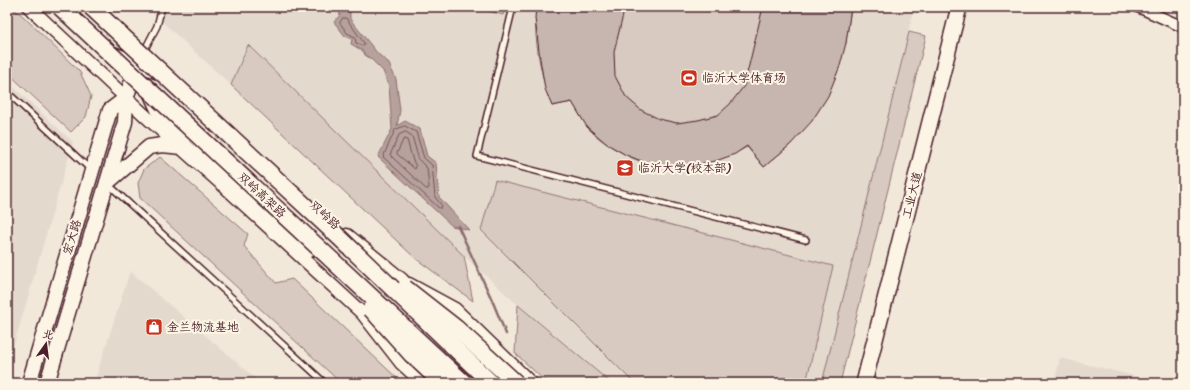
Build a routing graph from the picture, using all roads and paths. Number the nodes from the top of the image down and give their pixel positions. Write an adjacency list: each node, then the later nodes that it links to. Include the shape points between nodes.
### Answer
1 (54, 7): 12 (main road, 双岭路, via 106,51)
2 (60, 7): 20 (highway, 双岭高架路, bridge)
3 (92, 7): 21 (highway, 双岭高架路, bridge)
4 (100, 7): 12 (main road, via 123,29)
5 (162, 7): 12 (lane, via 157,26)
6 (513, 7): 22 (lane, via 477,156)
7 (951, 7): 37 (main road, 工业大道)
8 (959, 7): 38 (main road, 工业大道)
9 (1138, 7): 11 (street)
10 (32, 8): 14 (street)
11 (1183, 27)
12 (137, 65): 14 (main road, 宏大路); 19 (main road, via 160,112); 23 (main road, 双岭路, via 180,79 342,232)
13 (7, 92): 16 (lane)
14 (126, 98): 15 (street); 16 (main road, 宏大路, via 110,110); 17 (main road, 宏大路, via 125,122)
15 (182, 147): 17 (main road, via 149,147); 18 (street)
16 (92, 171): 25 (main road, 宏大路)
17 (107, 183): 26 (main road, 宏大路); 27 (lane)
18 (225, 187): 19 (main road); 28 (street, via 362,313 401,363)
19 (268, 212): 24 (main road)
20 (302, 231): 30 (highway, bridge, via 411,354); 32 (highway, 双岭高架路, bridge)
21 (341, 239): 33 (highway, 双岭高架路, bridge); 35 (highway, bridge, via 456,328)
22 (806, 240)
23 (400, 280): 34 (main road, 双岭路, via 467,352); 36 (street, via 455,310)
24 (426, 358): 29 (main road); 31 (main road)
25 (29, 383)
26 (47, 383)
27 (325, 383)
28 (423, 383)
29 (436, 383)
30 (442, 383)
31 (454, 383)
32 (464, 383)
33 (491, 383)
34 (501, 383)
35 (516, 383)
36 (531, 383)
37 (856, 383)
38 (864, 383)

